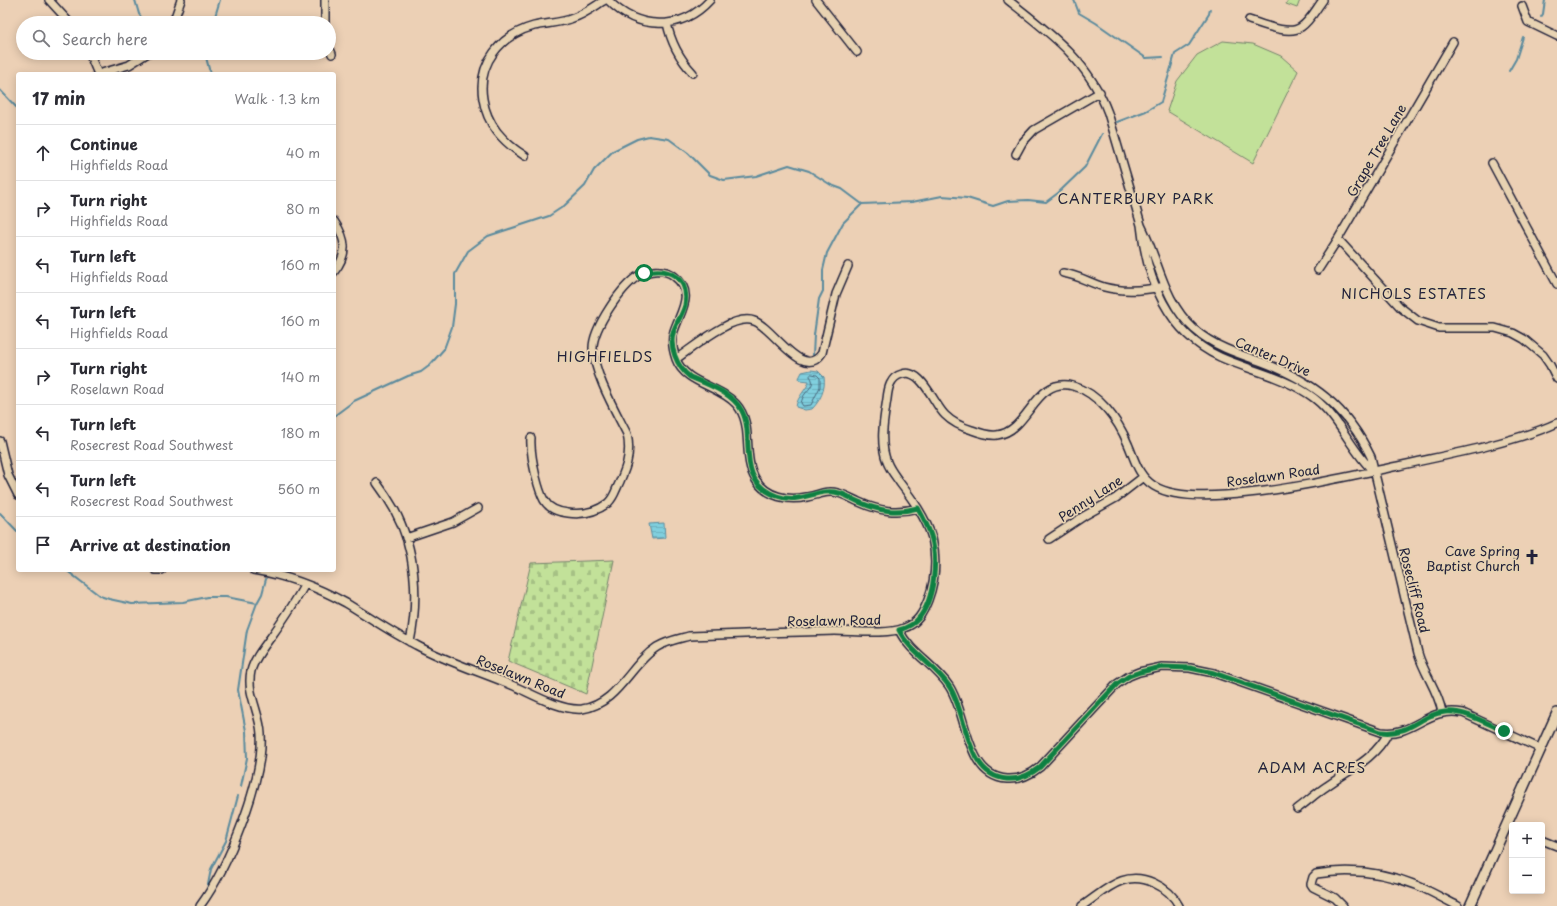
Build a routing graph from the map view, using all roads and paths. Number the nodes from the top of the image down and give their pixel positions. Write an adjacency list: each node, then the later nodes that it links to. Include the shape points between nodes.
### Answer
1 (49, 0): 10 (street)
2 (181, 0): 11 (street)
3 (325, 0): 12 (street)
4 (607, 0): 14 (street, via 632,18 652,23); 25 (street, via 572,19 535,26 514,34 502,42 492,56 483,77 484,108 496,132)
5 (710, 0): 14 (street, via 692,14)
6 (816, 0): 17 (street)
7 (1008, 0): 23 (street, Canter Drive, via 1077,59)
8 (1323, 0): 13 (street, via 1308,20 1294,30 1279,29)
9 (1522, 6): 15 (street, via 1528,22)
10 (64, 16)
11 (175, 16)
12 (325, 16)
13 (1249, 20)
14 (667, 23): 22 (street, via 677,52)
15 (1557, 36)
16 (1453, 42): 29 (street, Grape Tree Lane)
17 (857, 52)
18 (92, 60): 20 (street)
19 (137, 60): 21 (street)
20 (97, 72)
21 (105, 72)
22 (694, 73)
23 (1100, 92): 24 (street, via 1034,130); 28 (street, Canter Drive)
24 (1016, 154)
25 (525, 156)
26 (1492, 162): 34 (street)
27 (336, 225): 31 (street, via 344,239 344,252)
28 (1141, 225): 35 (street, Canter Drive); 36 (street, Canter Drive, via 1144,247)
29 (1338, 239): 32 (street, Grape Tree Lane); 38 (street, via 1400,307 1418,321 1440,328 1495,328 1513,333 1542,355)
30 (848, 266): 37 (street, via 836,294 822,353 814,361 807,362 794,356 765,328 755,321 746,319 735,321 719,330)
31 (336, 269)
32 (1318, 270)
33 (1063, 273): 36 (street, via 1117,289)
34 (1557, 284)
35 (1164, 286): 36 (street); 42 (street, Canter Drive, via 1175,308 1205,338 1297,377 1327,397 1348,420 1368,451)
36 (1156, 288): 42 (street, Canter Drive, via 1175,322 1206,349 1286,382 1314,398 1332,415 1360,457)
37 (676, 359): 40 (street, via 672,340 685,305 684,290 678,278 667,272 644,273 631,281 619,296 594,339 597,368 627,434 630,453 625,471 612,498 599,508 585,514 562,513 546,502 534,469); 47 (street, via 690,377 728,396 742,411 747,428 750,466 757,482 771,494 799,499 828,492 890,512)
38 (1557, 379)
39 (1557, 423): 42 (street, Roselawn Road, via 1527,435 1485,446)
40 (531, 438)
41 (0, 441): 45 (street, via 8,475)
42 (1373, 471): 43 (street, Roselawn Road, via 1227,495 1173,493 1155,486); 54 (street, Rosecliff Road, via 1418,653 1424,672 1437,693)
43 (1143, 477): 47 (street, Roselawn Road, via 1123,433 1112,416 1094,397 1075,387 1062,385 1048,390 1010,430 990,435 953,422 940,409 920,380 906,373 895,377 889,386 883,441 888,464); 49 (street, Penny Lane, via 1116,498)
44 (377, 483): 48 (street, via 394,510)
45 (16, 491)
46 (478, 508): 48 (street, via 453,522)
47 (918, 508): 52 (street, Roselawn Road, via 931,535 935,573 923,612 913,624)
48 (406, 538): 53 (street, via 412,563 415,602)
49 (1049, 539)
50 (260, 572): 51 (street, Roselawn Road)
51 (305, 584): 53 (street, Roselawn Road, via 345,603); 63 (street, via 257,657 251,671 250,688 262,732 258,773 232,847 215,883)
52 (899, 630): 53 (street, Roselawn Road, via 813,631 677,638 657,647 610,696 590,707 575,709 554,704); 56 (street, via 907,644 937,671 953,691 978,762 990,774 1003,779 1017,779 1032,773 1117,684 1140,672 1156,668 1190,668 1214,673)
53 (410, 642)
54 (1442, 712): 56 (street, via 1405,730); 57 (street, via 1463,713)
55 (1557, 713): 57 (main road)
56 (1388, 733): 58 (street, via 1372,754)
57 (1541, 749): 59 (main road)
58 (1297, 809)
59 (1513, 822)
60 (1509, 830): 68 (main road)
61 (1545, 841): 62 (street)
62 (1557, 846)
63 (200, 906)
64 (1082, 906): 65 (street, via 1118,882 1131,878 1157,884 1171,895)
65 (1179, 906)
66 (1343, 906): 67 (street, via 1335,898 1313,887 1312,876 1348,870 1385,875 1417,886)
67 (1458, 906)
68 (1470, 906)

